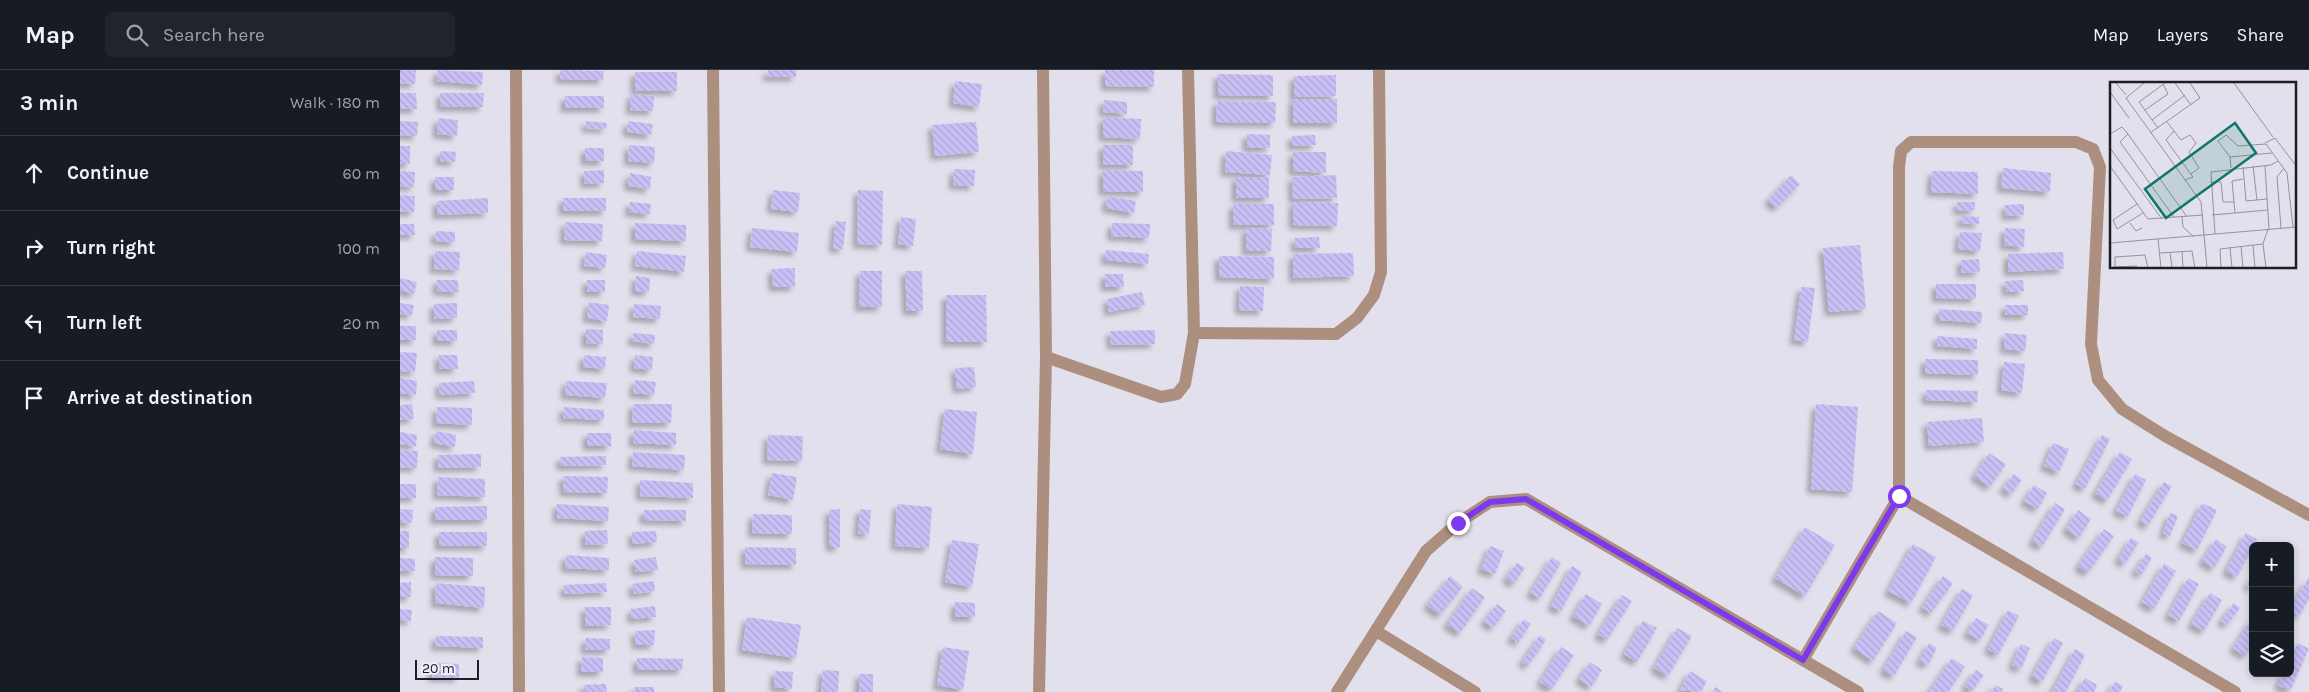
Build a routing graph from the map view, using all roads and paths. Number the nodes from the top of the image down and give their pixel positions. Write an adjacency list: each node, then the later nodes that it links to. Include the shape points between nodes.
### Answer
1 (516, 70): 12 (street)
2 (713, 70): 13 (street)
3 (1043, 70): 7 (street)
4 (1188, 70): 6 (street)
5 (1379, 70): 6 (street, via 1381,272 1374,295 1357,318 1336,334)
6 (1194, 333): 7 (street, via 1185,384 1177,394 1161,397)
7 (1046, 357): 14 (street)
8 (1899, 496): 9 (street, via 1901,151 1911,142 2076,142 2093,149 2100,167 2091,344 2098,380 2122,409); 11 (street); 18 (street)
9 (2309, 515)
10 (1376, 631): 11 (street, via 1426,551 1458,523 1490,502 1526,499); 15 (street); 16 (street)
11 (1803, 660): 17 (street)
12 (519, 692)
13 (718, 692)
14 (1039, 692)
15 (1338, 692)
16 (1475, 692)
17 (1858, 692)
18 (2235, 692)

